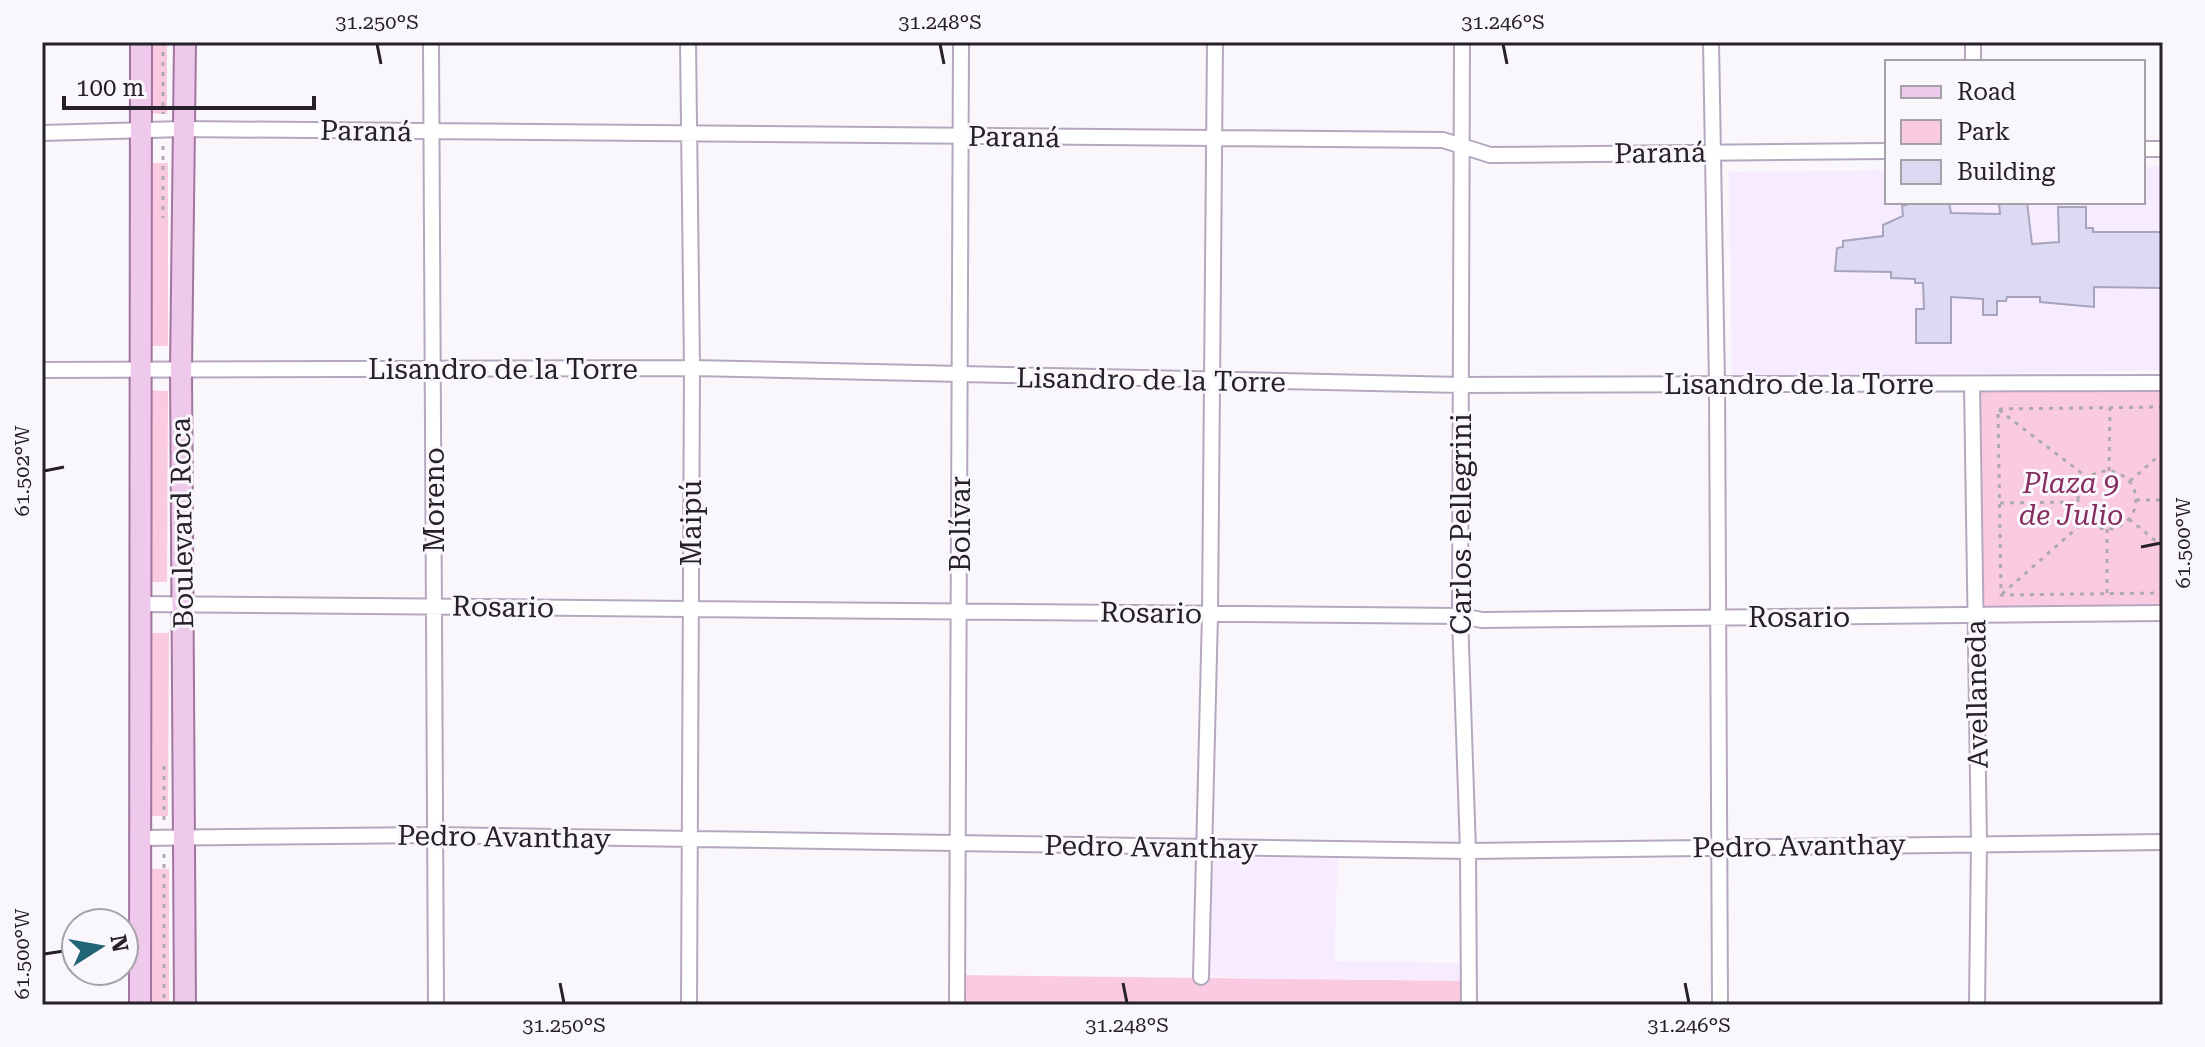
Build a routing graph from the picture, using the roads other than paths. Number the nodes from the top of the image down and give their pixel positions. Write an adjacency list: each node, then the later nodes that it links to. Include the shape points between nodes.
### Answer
1 (141, 42): 12 (main road, Boulevard Roca)
2 (185, 42): 9 (main road, Boulevard Roca)
3 (431, 42): 10 (street, Moreno)
4 (688, 42): 13 (street, Maipú)
5 (961, 42): 14 (street, Bolívar)
6 (1215, 42): 15 (street)
7 (1462, 42): 16 (street, Carlos Pellegrini)
8 (1711, 42): 18 (street)
9 (183, 129): 10 (street, Paraná); 12 (street, Paraná); 22 (main road, Boulevard Roca)
10 (432, 132): 13 (street, Paraná); 20 (street, Moreno)
11 (42, 133): 12 (street, Paraná)
12 (140, 133): 23 (main road, Boulevard Roca)
13 (688, 133): 14 (street, Paraná); 19 (street, Maipú)
14 (961, 136): 15 (street, Paraná); 24 (street, Bolívar)
15 (1214, 140): 16 (street, Paraná, via 1443,140); 25 (street)
16 (1463, 146): 18 (street, Paraná, via 1490,155); 29 (street, Carlos Pellegrini)
17 (1885, 151): 18 (street, Paraná)
18 (1713, 153): 27 (street)
19 (692, 368): 20 (street, Lisandro de la Torre); 24 (street, Lisandro de la Torre); 33 (street, Maipú)
20 (433, 369): 22 (street, Lisandro de la Torre); 32 (street, Moreno)
21 (42, 370): 23 (street, Lisandro de la Torre)
22 (181, 370): 23 (street, Lisandro de la Torre); 31 (main road, Boulevard Roca)
23 (138, 371): 30 (main road, Boulevard Roca)
24 (961, 377): 25 (street, Lisandro de la Torre); 34 (street, Bolívar)
25 (1211, 381): 29 (street, Lisandro de la Torre); 36 (street)
26 (2163, 383): 28 (street, Lisandro de la Torre)
27 (1717, 384): 28 (street, Lisandro de la Torre); 29 (street, Lisandro de la Torre); 38 (street)
28 (1972, 384): 39 (street, Avellaneda)
29 (1461, 385): 37 (street, Carlos Pellegrini)
30 (139, 604): 31 (street, Rosario); 41 (main road, Boulevard Roca)
31 (183, 604): 32 (street, Rosario); 42 (main road, Boulevard Roca)
32 (434, 606): 33 (street, Rosario); 40 (street, Moreno)
33 (691, 609): 34 (street, Rosario); 43 (street, Maipú)
34 (960, 612): 36 (street, Rosario); 46 (street, Bolívar)
35 (2163, 613): 39 (street, Rosario)
36 (1210, 614): 37 (street, Rosario); 47 (street)
37 (1460, 616): 38 (street, Rosario); 49 (street, Carlos Pellegrini)
38 (1718, 617): 39 (street, Rosario); 48 (street)
39 (1975, 617): 45 (street, Avellaneda)
40 (435, 835): 42 (street, Pedro Avanthay); 43 (street, Pedro Avanthay); 53 (street, Moreno)
41 (140, 838): 42 (street, Pedro Avanthay); 51 (main road, Boulevard Roca)
42 (184, 838): 52 (main road, Boulevard Roca)
43 (691, 839): 46 (street, Pedro Avanthay); 54 (street, Maipú)
44 (2163, 842): 45 (street, Pedro Avanthay)
45 (1979, 843): 48 (street, Pedro Avanthay); 58 (street, Avellaneda)
46 (959, 845): 47 (street, Pedro Avanthay); 55 (street, Bolívar)
47 (1204, 848): 49 (street, Pedro Avanthay); 50 (street)
48 (1719, 848): 49 (street, Pedro Avanthay); 57 (street)
49 (1468, 851): 56 (street, Carlos Pellegrini)
50 (1201, 977)
51 (140, 1005)
52 (185, 1005)
53 (436, 1005)
54 (689, 1005)
55 (957, 1005)
56 (1469, 1005)
57 (1720, 1005)
58 (1977, 1005)

